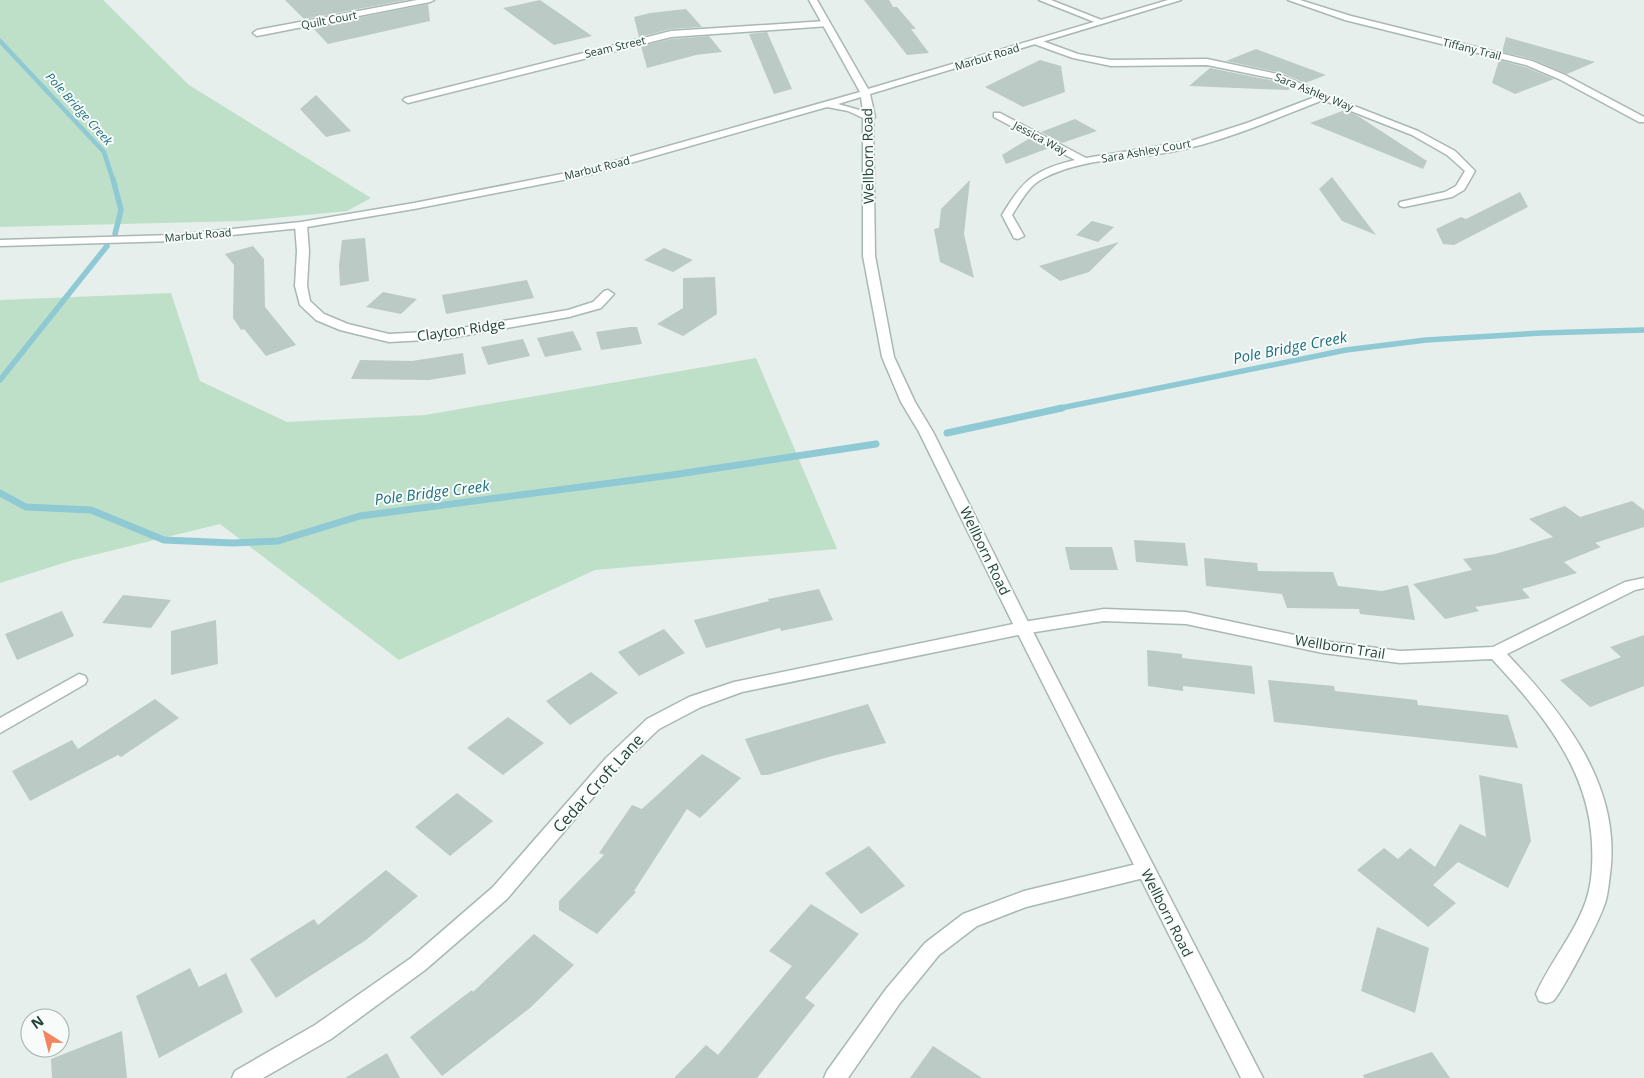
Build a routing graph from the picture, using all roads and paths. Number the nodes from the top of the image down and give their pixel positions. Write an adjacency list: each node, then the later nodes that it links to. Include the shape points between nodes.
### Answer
1 (430, 0): 8 (street, Quilt Court)
2 (813, 0): 7 (street, Wellborn Road)
3 (1043, 0): 6 (street)
4 (1177, 0): 6 (street, Marbut Road)
5 (1292, 0): 16 (street, Tiffany Trail, via 1348,18 1529,63)
6 (1100, 22): 9 (street, Marbut Road)
7 (826, 24): 10 (street, Wellborn Road); 12 (street, Seam Street, via 672,34)
8 (257, 33)
9 (1036, 42): 10 (street, Marbut Road); 11 (street, Sara Ashley Way, via 1076,56 1111,63 1207,62 1244,68 1279,77)
10 (865, 93): 13 (street, Marbut Road); 15 (street, Wellborn Road)
11 (1323, 97): 17 (street, Sara Ashley Court, via 1237,130 1176,147); 18 (street, Sara Ashley Way, via 1422,136 1451,153 1470,171 1460,188)
12 (408, 100)
13 (826, 104): 15 (street); 19 (street, Marbut Road, via 588,172)
14 (996, 115): 17 (street, Jessica Way)
15 (870, 117): 24 (street, Wellborn Road, via 869,256 888,357)
16 (1642, 120)
17 (1084, 161): 20 (street, Sara Ashley Court, via 1040,175 1019,193 1008,215)
18 (1404, 204)
19 (301, 225): 21 (street, Marbut Road, via 174,238); 22 (street, Clayton Ridge, via 304,302 320,317 344,327 389,338 444,335 569,313 597,305)
20 (1018, 236)
21 (0, 243)
22 (608, 294)
23 (1644, 583): 25 (street, Wellborn Trail, via 1631,586)
24 (1023, 628): 25 (street, Wellborn Trail, via 1104,615 1186,618 1323,647 1400,656); 28 (street, Wellborn Road); 30 (street, Cedar Croft Lane, via 740,686 695,702 653,724 612,763 500,893 418,964 324,1032)
25 (1496, 652): 29 (street, via 1559,724 1592,789 1600,823 1603,858 1597,898 1574,948)
26 (79, 680): 27 (street)
27 (0, 726)
28 (1145, 870): 31 (street, via 1024,899 970,920 932,949 893,996); 32 (street, Wellborn Road)
29 (1546, 994)
30 (242, 1078)
31 (835, 1078)
32 (1252, 1078)

